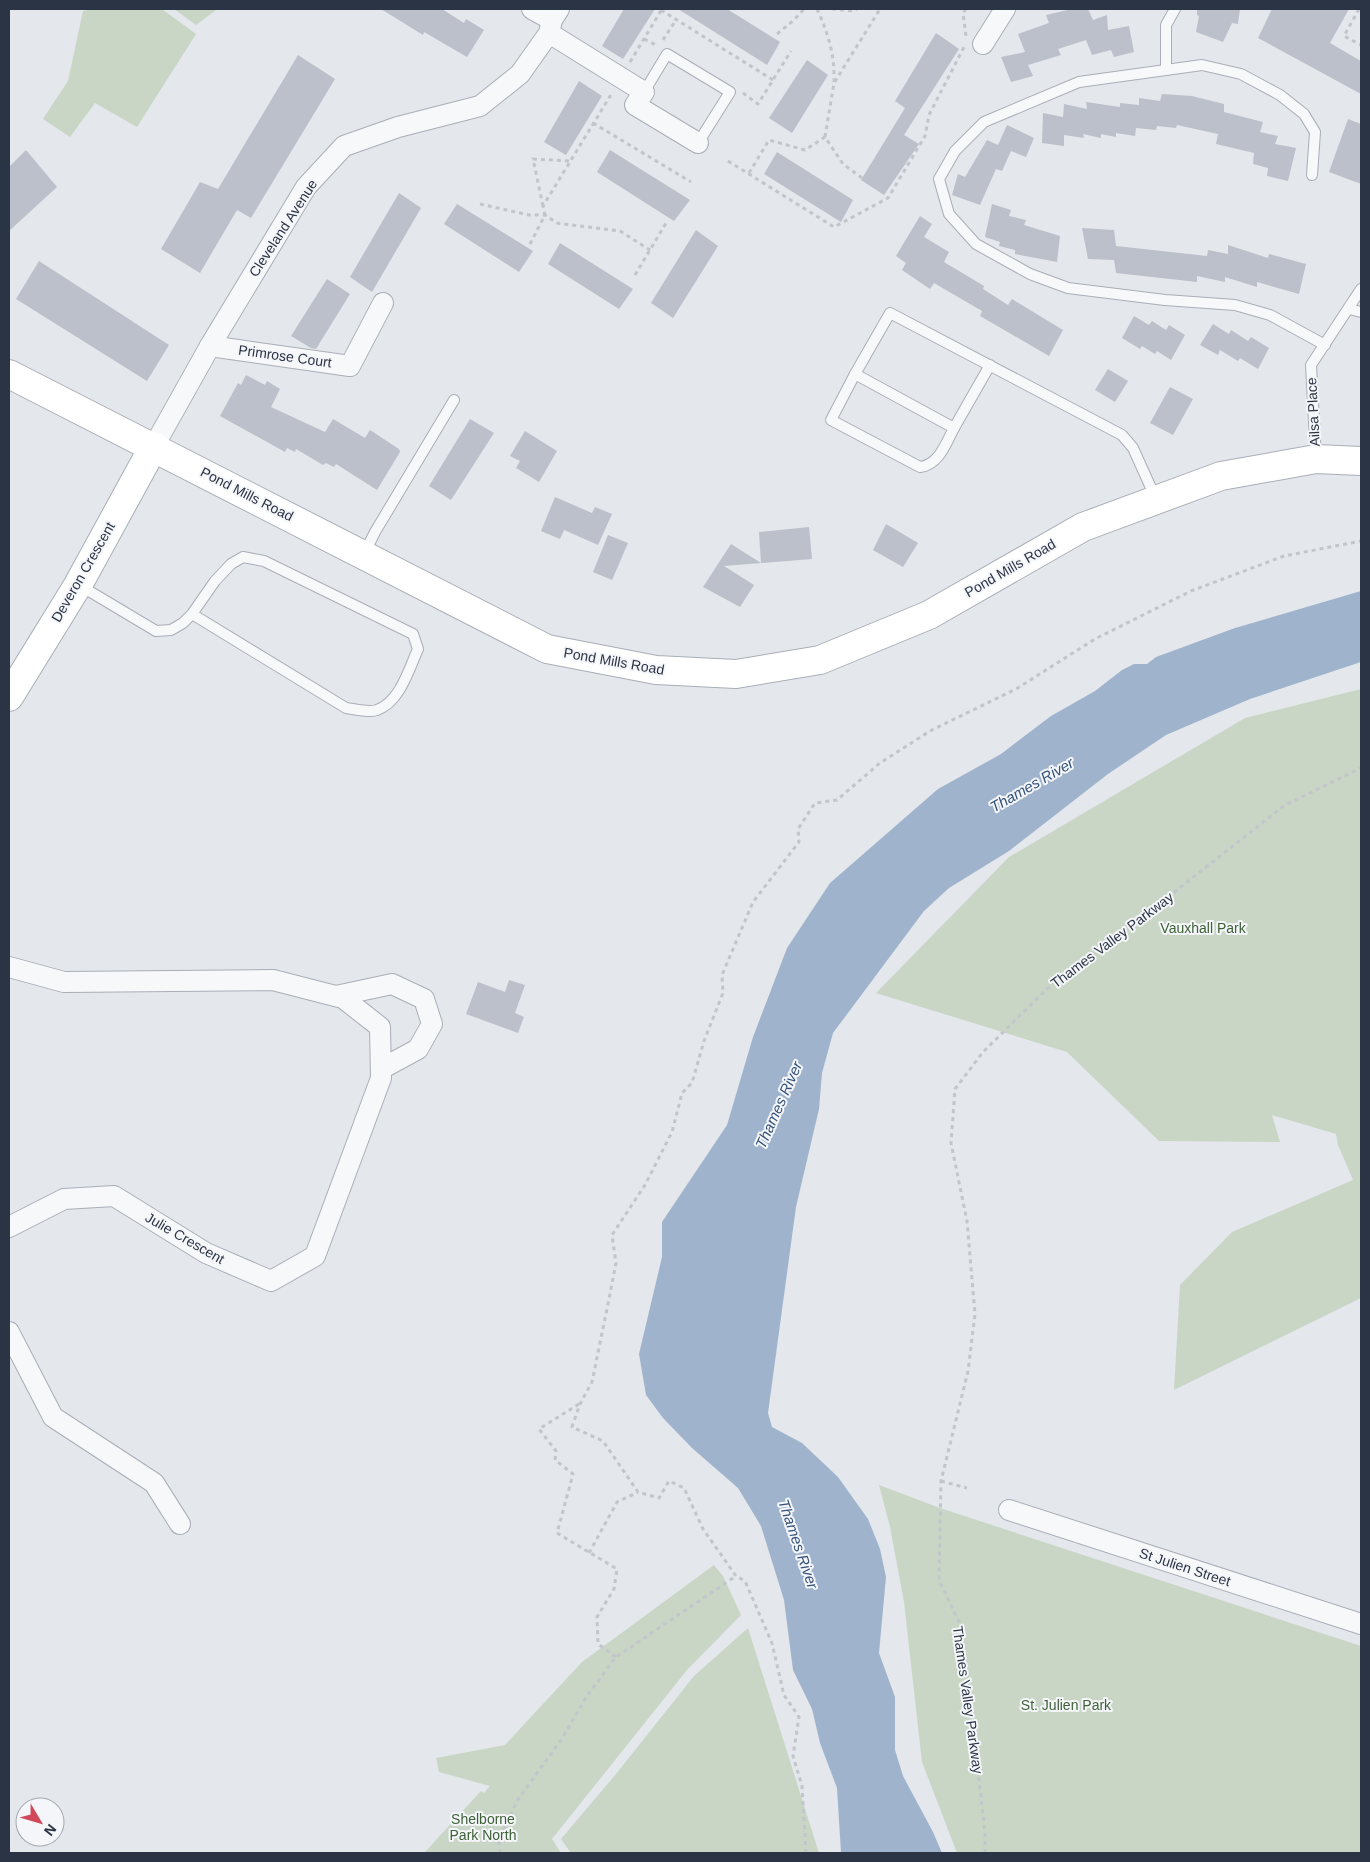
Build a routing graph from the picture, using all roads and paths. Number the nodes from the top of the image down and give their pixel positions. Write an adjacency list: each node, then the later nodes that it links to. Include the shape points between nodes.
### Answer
1 (532, 9): 12 (street)
2 (804, 9): 13 (path)
3 (816, 9): 22 (path, via 828,34 835,66)
4 (832, 9): 5 (path)
5 (857, 9)
6 (880, 9): 22 (path)
7 (966, 9): 30 (path, via 963,13 966,43 929,115 925,136 888,198 834,227)
8 (1005, 9): 15 (street)
9 (1175, 9): 19 (lane, via 1166,25)
10 (1358, 9): 16 (path, via 1344,36)
11 (661, 10): 14 (path); 21 (path)
12 (553, 21): 20 (street); 46 (street, Cleveland Avenue, via 520,74 480,106 398,127 344,146 306,187)
13 (777, 34)
14 (644, 38): 17 (path); 20 (path)
15 (983, 44)
16 (1361, 45)
17 (659, 46)
18 (791, 51): 21 (path)
19 (1166, 70): 31 (lane, via 1202,65 1241,74 1280,95 1304,114 1315,132); 45 (lane, via 1079,82 984,122 955,151 939,179 949,214 976,244 1030,274 1068,288 1235,305 1270,315)
20 (621, 78): 23 (street); 25 (path)
21 (773, 80): 24 (path, via 758,104 740,92)
22 (834, 83): 26 (path)
23 (644, 92): 24 (lane, via 667,54); 27 (street, via 636,105)
24 (730, 92): 27 (lane)
25 (593, 124): 28 (path); 33 (path)
26 (825, 137): 30 (path, via 806,150 770,140); 32 (path, via 843,164)
27 (698, 143)
28 (570, 161): 35 (path); 35 (path, via 533,159)
29 (728, 161): 30 (path)
30 (748, 173)
31 (1312, 176)
32 (862, 178)
33 (691, 182)
34 (480, 204): 36 (path, via 529,215)
35 (543, 206): 36 (path)
36 (545, 215): 38 (path); 39 (path, via 557,223 620,231)
37 (666, 223): 39 (path)
38 (530, 244)
39 (650, 250): 40 (path)
40 (635, 275)
41 (1361, 289): 43 (lane, Ailsa Place)
42 (384, 303): 46 (street, Primrose Court, via 350,366)
43 (1349, 309): 44 (lane); 45 (lane, Ailsa Place)
44 (1361, 312)
45 (1325, 345): 53 (lane, Ailsa Place, via 1310,365)
46 (210, 346): 52 (street, Cleveland Avenue)
47 (990, 365): 49 (lane, via 890,313); 51 (lane); 55 (lane, via 1122,435 1134,448)
48 (9, 374): 52 (main road, Pond Mills Road)
49 (856, 374): 51 (lane); 51 (lane, via 831,420 920,466 933,462)
50 (454, 400): 57 (lane)
51 (954, 428)
52 (154, 446): 57 (main road, Pond Mills Road); 58 (main road, Deveron Crescent)
53 (1316, 459): 54 (main road, Pond Mills Road); 55 (main road, Pond Mills Road, via 1221,476)
54 (1361, 462)
55 (1156, 500): 57 (main road, Pond Mills Road, via 1083,527 920,619 820,660 736,674 656,670 547,649)
56 (1361, 541): 67 (path, via 1284,556 1191,591 1095,639 1016,688 930,731 880,763 837,800 815,803 798,829 799,842 753,902 733,943 722,975 723,992 692,1083 682,1093 672,1132 645,1185 612,1235 616,1263 592,1382)
57 (364, 555)
58 (78, 585): 59 (lane, via 156,630 171,630); 60 (main road, Deveron Crescent)
59 (192, 614): 59 (lane, via 214,580 243,557 264,561 413,634 418,649 401,686 389,703 376,710 346,708)
60 (9, 696)
61 (1361, 768): 68 (path, Thames Valley Parkway, via 1285,806 1121,934 1060,976 982,1052 955,1089 951,1143 966,1221 975,1314 968,1371)
62 (9, 968): 63 (street, Julie Crescent, via 64,982 273,980)
63 (336, 996): 64 (street, Julie Crescent, via 380,1027); 64 (street, Julie Crescent, via 392,984 424,998 432,1024 418,1049)
64 (381, 1069): 65 (street, Julie Crescent, via 381,1078 314,1256 271,1281 206,1253 114,1196 64,1199)
65 (9, 1227)
66 (9, 1332): 72 (street, via 53,1417 154,1483)
67 (580, 1404): 70 (path, via 572,1426 603,1441); 73 (path, via 539,1429 556,1451 555,1460 573,1474 557,1533)
68 (941, 1481): 69 (path); 79 (path, Thames Valley Parkway, via 939,1580 961,1626)
69 (967, 1488)
70 (638, 1492): 73 (path, via 617,1502); 74 (path, via 659,1498 669,1481 684,1488 703,1529)
71 (1009, 1510): 75 (street, St Julien Street)
72 (180, 1524)
73 (589, 1553): 76 (path, via 617,1570 614,1589 597,1617 598,1644)
74 (736, 1576): 76 (path); 78 (path, via 745,1581 772,1643 784,1695 799,1717 793,1756 802,1786)
75 (1361, 1624)
76 (616, 1657): 77 (path, via 517,1801 499,1841)
77 (500, 1853)
78 (806, 1853)
79 (985, 1853)

